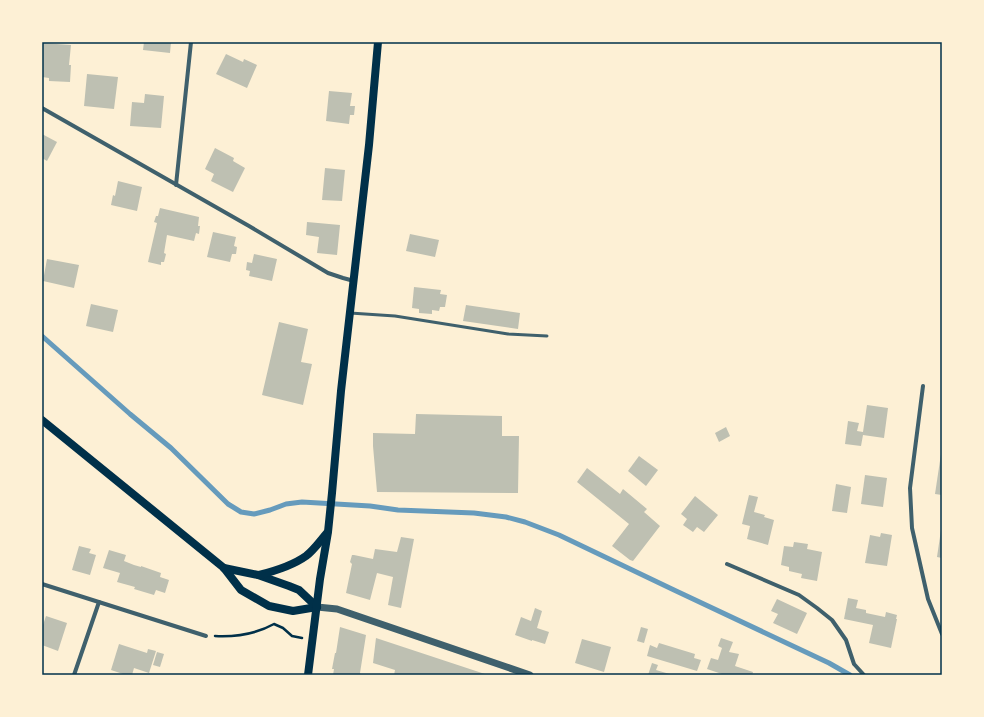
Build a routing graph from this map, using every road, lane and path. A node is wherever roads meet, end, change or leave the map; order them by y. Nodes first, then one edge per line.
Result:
1 (191, 42) edge
2 (378, 42) edge
3 (42, 108) edge
4 (176, 185) junction
5 (354, 281) junction
6 (350, 313) junction
7 (547, 336) dead end
8 (923, 386) dead end
9 (42, 420) edge
10 (328, 532) junction
11 (727, 564) dead end
12 (224, 568) junction
13 (258, 575) junction
14 (42, 584) edge
15 (99, 602) junction
16 (317, 607) junction
17 (942, 634) edge
18 (206, 636) joint
19 (292, 636) dead end
20 (74, 675) edge
21 (308, 675) edge
22 (530, 675) edge
23 (864, 675) edge

1 - 4 street
2 - 5 main road
3 - 4 street
4 - 5 street
5 - 6 main road
6 - 7 lane
6 - 10 main road
8 - 17 street
9 - 12 main road
10 - 13 main road
10 - 16 main road
11 - 23 street
12 - 13 main road
12 - 16 main road
13 - 16 main road
14 - 15 street
15 - 18 street
15 - 20 street
16 - 21 main road
16 - 22 street
18 - 19 path

